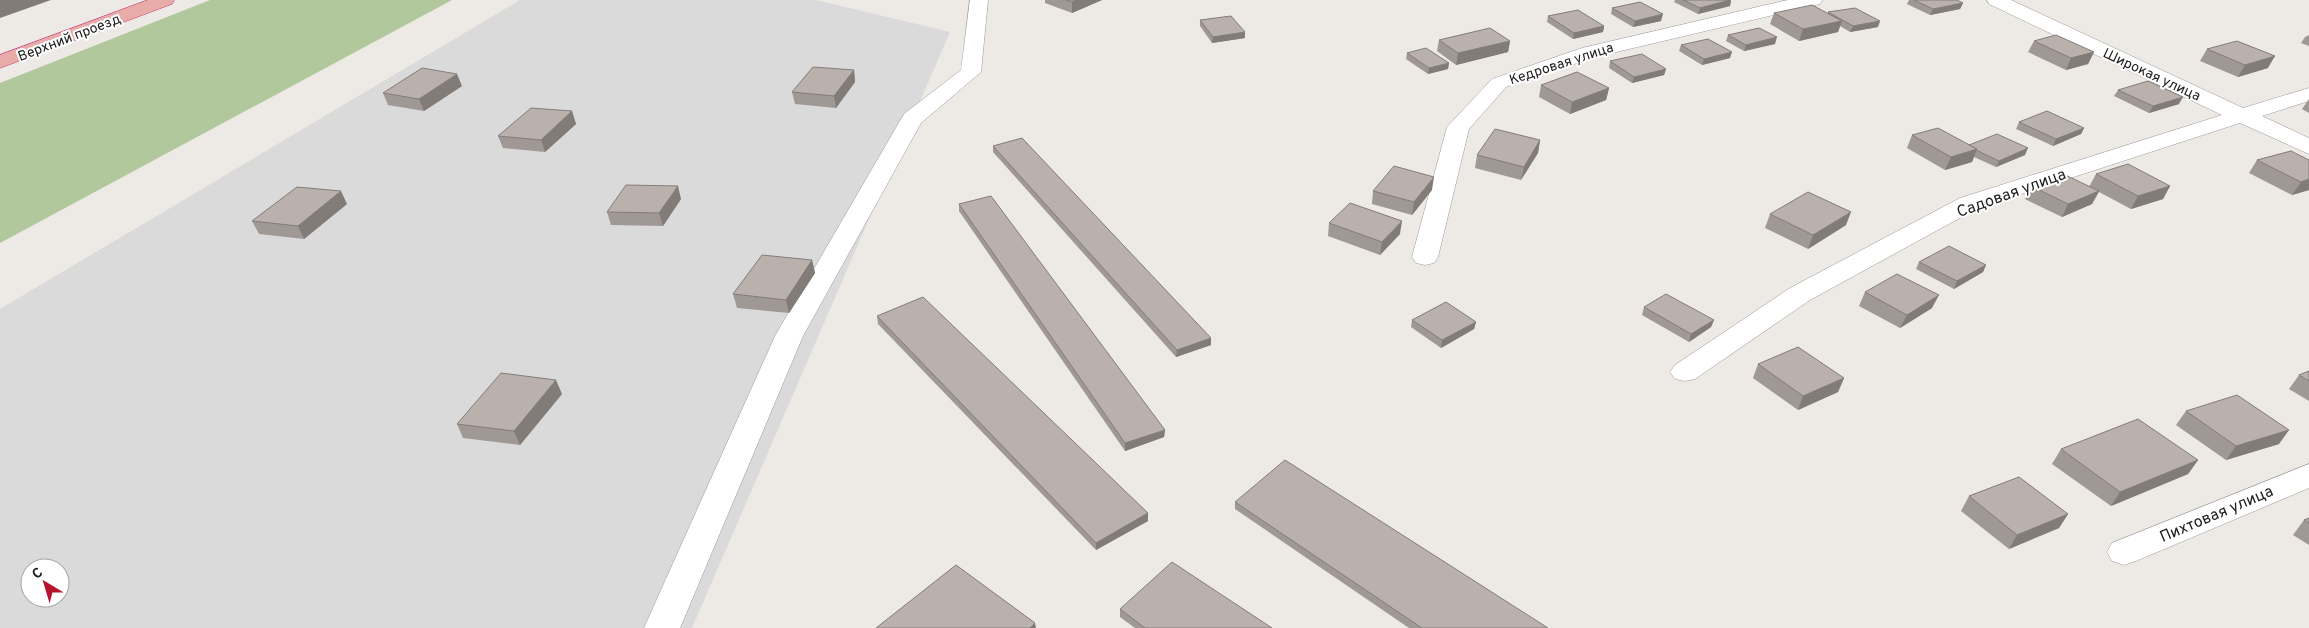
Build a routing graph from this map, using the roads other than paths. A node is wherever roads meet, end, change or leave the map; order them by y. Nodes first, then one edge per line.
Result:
1 (165, 0) edge
2 (978, 0) edge
3 (1813, 0) edge
4 (1996, 0) edge
5 (0, 62) edge
6 (2309, 94) edge
7 (2240, 115) junction
8 (2309, 147) edge
9 (1425, 257) dead end
10 (1685, 372) dead end
11 (2309, 474) edge
12 (2124, 552) dead end
13 (662, 628) edge

1 - 5 highway, Верхний проезд
2 - 13 street
3 - 9 street, Кедровая улица
4 - 7 street, Широкая улица
6 - 7 street, Садовая улица
7 - 8 street, Широкая улица
7 - 10 street, Садовая улица
11 - 12 street, Пихтовая улица

